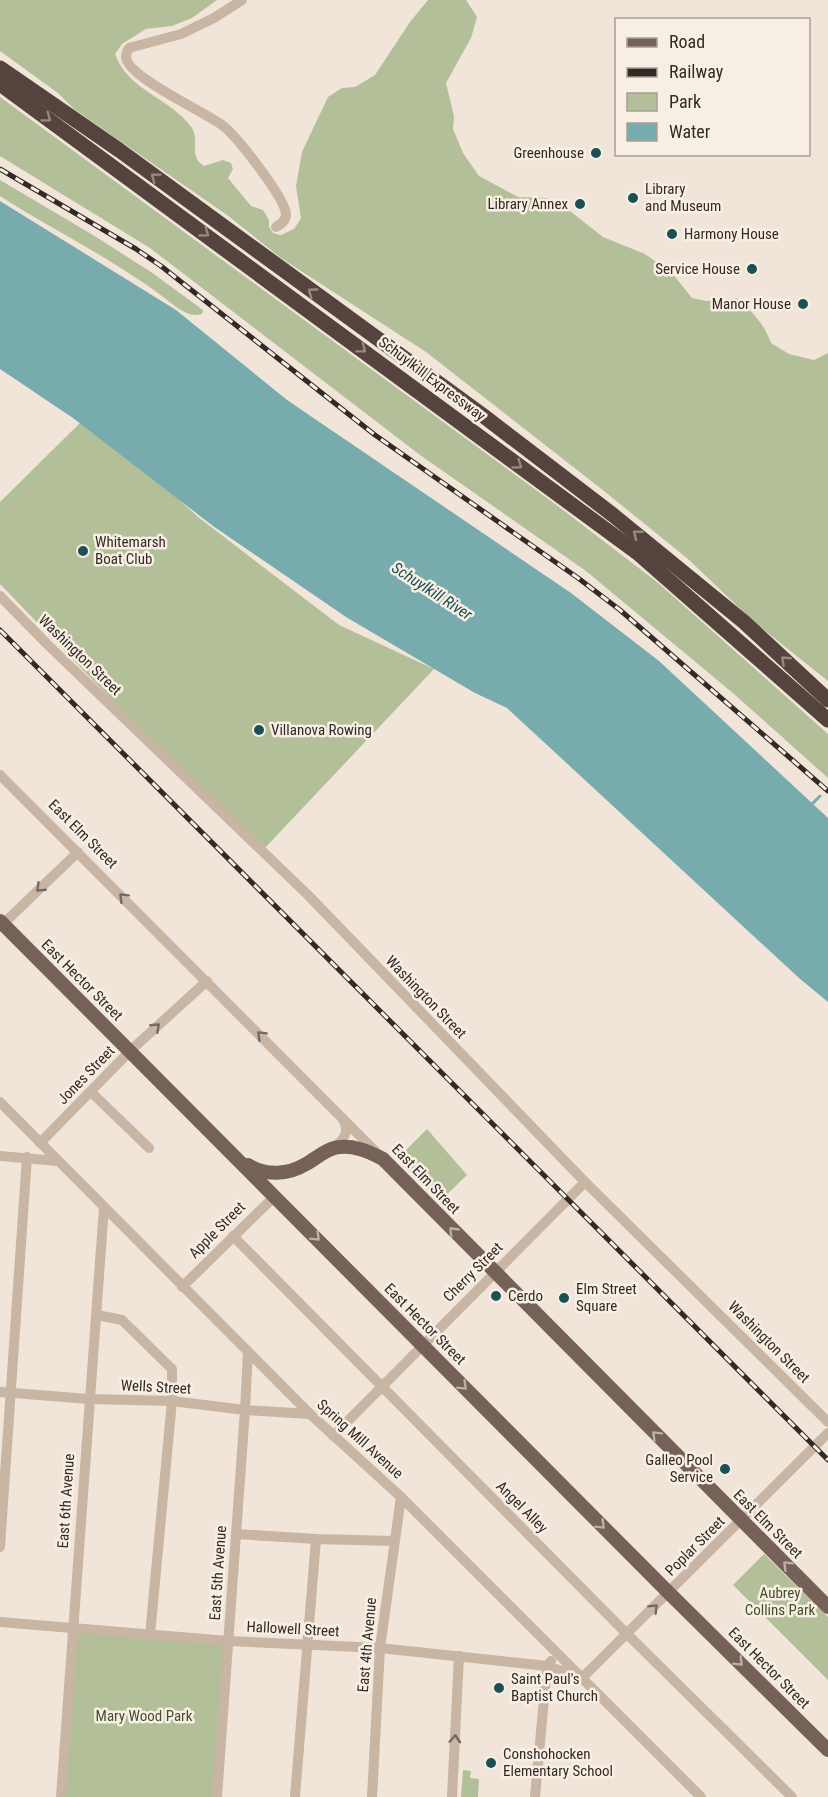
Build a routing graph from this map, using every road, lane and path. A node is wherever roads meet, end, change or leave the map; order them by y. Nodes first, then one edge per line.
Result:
1 (242, 0) edge
2 (0, 68) edge
3 (0, 84) edge
4 (276, 227) dead end
5 (0, 596) edge
6 (828, 700) edge
7 (828, 720) edge
8 (0, 775) edge
9 (78, 852) junction
10 (1, 924) edge
11 (207, 981) junction
12 (130, 1051) junction
13 (91, 1092) junction
14 (0, 1102) edge
15 (338, 1114) junction
16 (40, 1143) junction
17 (149, 1148) dead end
18 (333, 1148) junction
19 (228, 1149) junction
20 (0, 1156) edge
21 (27, 1158) junction
22 (383, 1159) junction
23 (57, 1161) junction
24 (289, 1172) junction
25 (585, 1182) junction
26 (275, 1196) junction
27 (104, 1208) junction
28 (233, 1236) junction
29 (494, 1272) junction
30 (182, 1287) junction
31 (97, 1315) junction
32 (422, 1345) junction
33 (248, 1351) junction
34 (382, 1386) junction
35 (6, 1392) edge
36 (89, 1399) junction
37 (172, 1401) junction
38 (245, 1410) junction
39 (310, 1414) junction
40 (828, 1422) edge
41 (828, 1433) edge
42 (333, 1436) junction
43 (401, 1497) junction
44 (742, 1521) junction
45 (236, 1534) junction
46 (316, 1539) junction
47 (394, 1541) junction
48 (0, 1547) edge
49 (669, 1593) junction
50 (828, 1607) edge
51 (0, 1622) edge
52 (72, 1629) junction
53 (627, 1634) junction
54 (150, 1635) junction
55 (228, 1641) junction
56 (308, 1646) junction
57 (380, 1648) junction
58 (557, 1653) junction
59 (459, 1656) junction
60 (547, 1666) junction
61 (582, 1678) junction
62 (828, 1750) edge
63 (60, 1797) edge
64 (217, 1797) edge
65 (295, 1797) edge
66 (372, 1797) edge
67 (452, 1797) edge
68 (535, 1797) edge
69 (700, 1797) edge
70 (792, 1797) edge

1 - 4 street
6 -> 2 highway, Schuylkill Expressway
3 -> 7 highway, Schuylkill Expressway
5 - 25 street, Washington Street
8 - 9 street, East Elm Street
9 -> 10 street
11 -> 9 street, East Elm Street
10 - 12 main road, East Hector Street
12 -> 11 street, Jones Street
15 -> 11 street, East Elm Street
12 - 13 street, Jones Street
12 - 19 main road, East Hector Street
13 - 16 street, Jones Street
13 - 17 street
14 - 16 street, Spring Mill Avenue
15 - 18 street
15 - 22 street, East Elm Street
16 - 23 street, Spring Mill Avenue
18 - 22 main road
18 - 24 main road
19 - 24 main road
19 - 26 main road, East Hector Street
20 - 21 street
21 - 23 street
21 - 35 street
29 -> 22 main road, East Elm Street
23 - 27 street, Spring Mill Avenue
24 - 26 main road
25 - 29 street, Cherry Street
25 - 40 street, Washington Street
26 - 28 street, Apple Street
26 -> 32 main road, East Hector Street
27 - 30 street, Spring Mill Avenue
27 - 31 street, East 6th Avenue
28 - 30 street, Apple Street
28 - 34 street, Angel Alley
29 - 32 street, Cherry Street
44 -> 29 main road, East Elm Street
30 - 33 street, Spring Mill Avenue
31 - 36 street, East 6th Avenue
31 - 37 street
32 - 34 street, Cherry Street
32 -> 49 main road, East Hector Street
33 - 38 street, East 5th Avenue
33 - 39 street, Spring Mill Avenue
34 - 42 street, Cherry Street
34 - 53 street, Angel Alley
35 - 36 street, Wells Street
35 - 48 street
36 - 37 street, Wells Street
36 - 52 street, East 6th Avenue
37 - 38 street, Wells Street
37 - 54 street
38 - 39 street, Wells Street
38 - 45 street, East 5th Avenue
39 - 42 street, Spring Mill Avenue
41 - 44 street, Poplar Street
42 - 43 street, Spring Mill Avenue
43 - 47 street, East 4th Avenue
43 - 58 street, Spring Mill Avenue
44 - 49 street, Poplar Street
50 -> 44 main road, East Elm Street
45 - 46 street
45 - 55 street, East 5th Avenue
46 - 47 street
46 - 56 street
47 - 57 street, East 4th Avenue
53 -> 49 street, Poplar Street
49 -> 62 main road, East Hector Street
51 - 52 street, Hallowell Street
52 - 54 street, Hallowell Street
52 - 63 street, East 6th Avenue
53 - 61 street, Poplar Street
53 - 70 street, Angel Alley
54 - 55 street, Hallowell Street
55 - 56 street, Hallowell Street
55 - 64 street, East 5th Avenue
56 - 57 street, Hallowell Street
56 - 65 street
57 - 59 street, Hallowell Street
57 - 66 street, East 4th Avenue
58 - 60 street
58 - 61 street, Spring Mill Avenue
59 - 60 street, Hallowell Street
67 -> 59 street
60 - 61 street, Hallowell Street
60 - 68 street
61 - 69 street, Spring Mill Avenue

